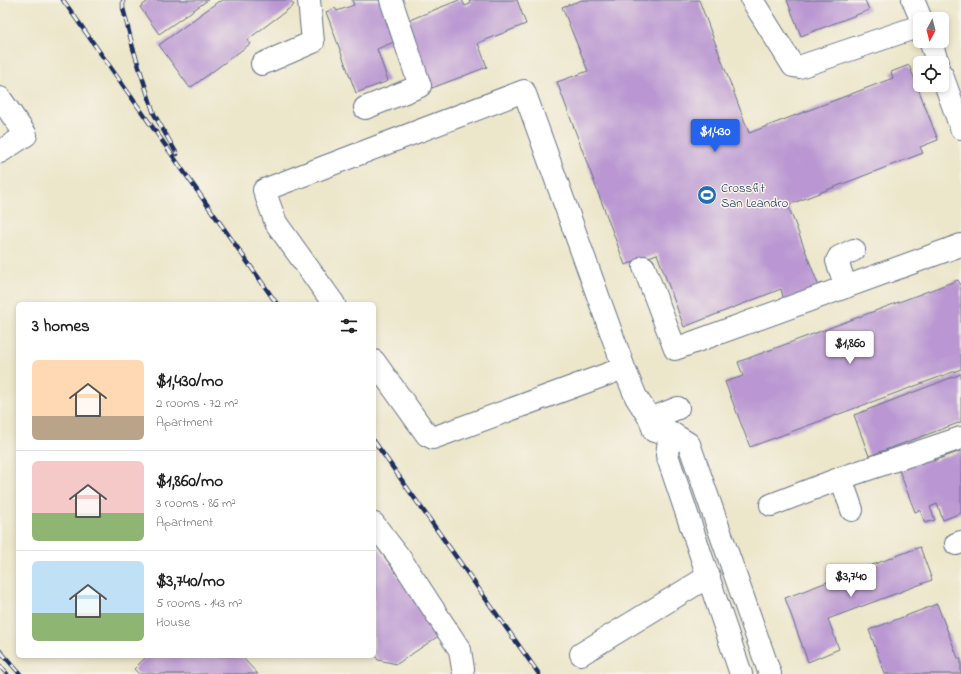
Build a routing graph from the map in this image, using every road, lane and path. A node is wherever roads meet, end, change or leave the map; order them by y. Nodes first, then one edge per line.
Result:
1 (309, 0) edge
2 (391, 0) edge
3 (752, 0) edge
4 (913, 0) edge
5 (918, 12) edge
6 (913, 28) edge
7 (262, 64) dead end
8 (948, 92) edge
9 (0, 98) edge
10 (365, 108) dead end
11 (961, 128) edge
12 (0, 152) edge
13 (961, 245) edge
14 (854, 250) dead end
15 (644, 267) dead end
16 (846, 287) junction
17 (333, 302) edge
18 (376, 364) edge
19 (624, 368) junction
20 (678, 408) dead end
21 (650, 418) junction
22 (670, 432) junction
23 (961, 438) edge
24 (841, 478) junction
25 (771, 505) dead end
26 (852, 510) dead end
27 (376, 527) edge
28 (709, 576) junction
29 (581, 654) dead end
30 (463, 670) dead end
31 (741, 674) edge
32 (770, 674) edge

1 - 7 street
2 - 10 street
3 - 6 street
4 - 5 street
8 - 11 street
9 - 12 street
13 - 16 street
14 - 16 street
15 - 16 street
17 - 19 street
18 - 19 street
19 - 21 street
20 - 21 street
21 - 22 street
22 - 28 street
22 - 32 street
23 - 24 street
24 - 25 street
24 - 26 street
27 - 30 street
28 - 29 street
28 - 31 street

